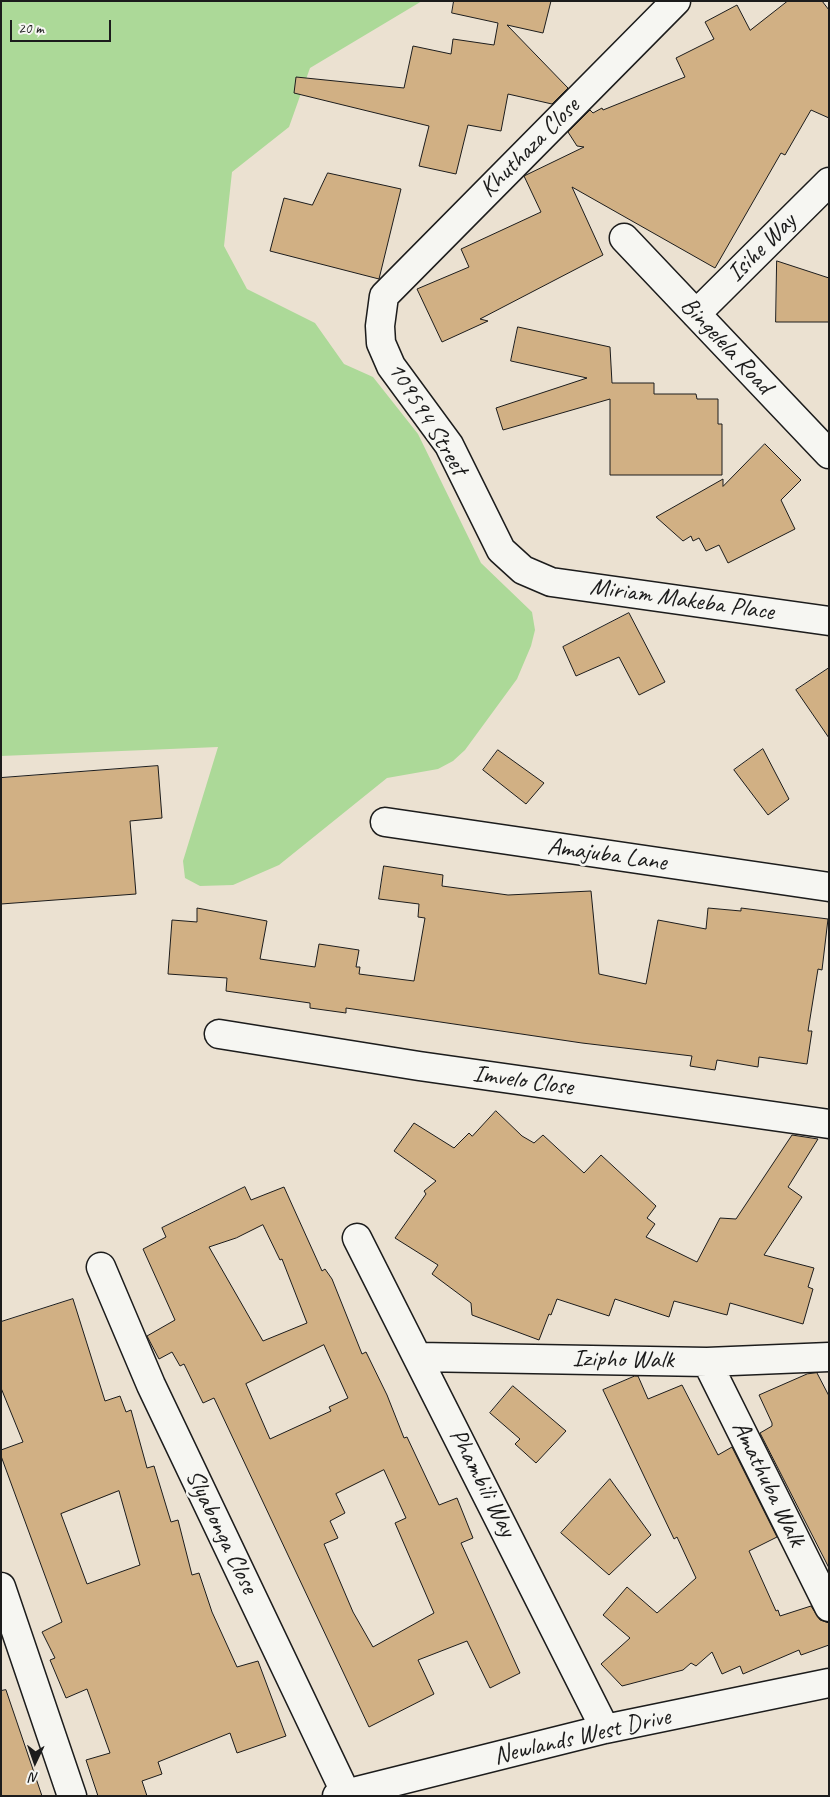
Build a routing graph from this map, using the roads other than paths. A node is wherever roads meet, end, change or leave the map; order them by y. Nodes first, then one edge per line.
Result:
1 (676, 1) edge
2 (829, 182) edge
3 (624, 238) dead end
4 (384, 296) joint
5 (696, 314) junction
6 (829, 454) edge
7 (536, 577) joint
8 (829, 621) edge
9 (386, 822) dead end
10 (829, 887) edge
11 (219, 1034) dead end
12 (829, 1124) edge
13 (357, 1238) dead end
14 (101, 1267) dead end
15 (829, 1356) edge
16 (418, 1357) junction
17 (707, 1362) junction
18 (1, 1587) edge
19 (829, 1607) edge
20 (829, 1683) edge
21 (605, 1730) junction
22 (409, 1787) edge
23 (341, 1795) edge
24 (72, 1796) edge

1 - 4 street, Khuthaza Close
2 - 5 street, Isihe Way
3 - 5 street, Bingelela Road
4 - 7 street, 109594 Street
5 - 6 street, Bingelela Road
7 - 8 street, Miriam Makeba Place
9 - 10 street, Amajuba Lane
11 - 12 street, Imvelo Close
13 - 16 street, Phambili Way
14 - 23 street, Slyabonga Close
15 - 17 street, Izipho Walk
16 - 17 street, Izipho Walk
16 - 21 street, Phambili Way
17 - 19 street, Amathuba Walk
18 - 24 street
20 - 21 street, Newlands West Drive
21 - 22 street, Newlands West Drive
22 - 23 street, Newlands West Drive

